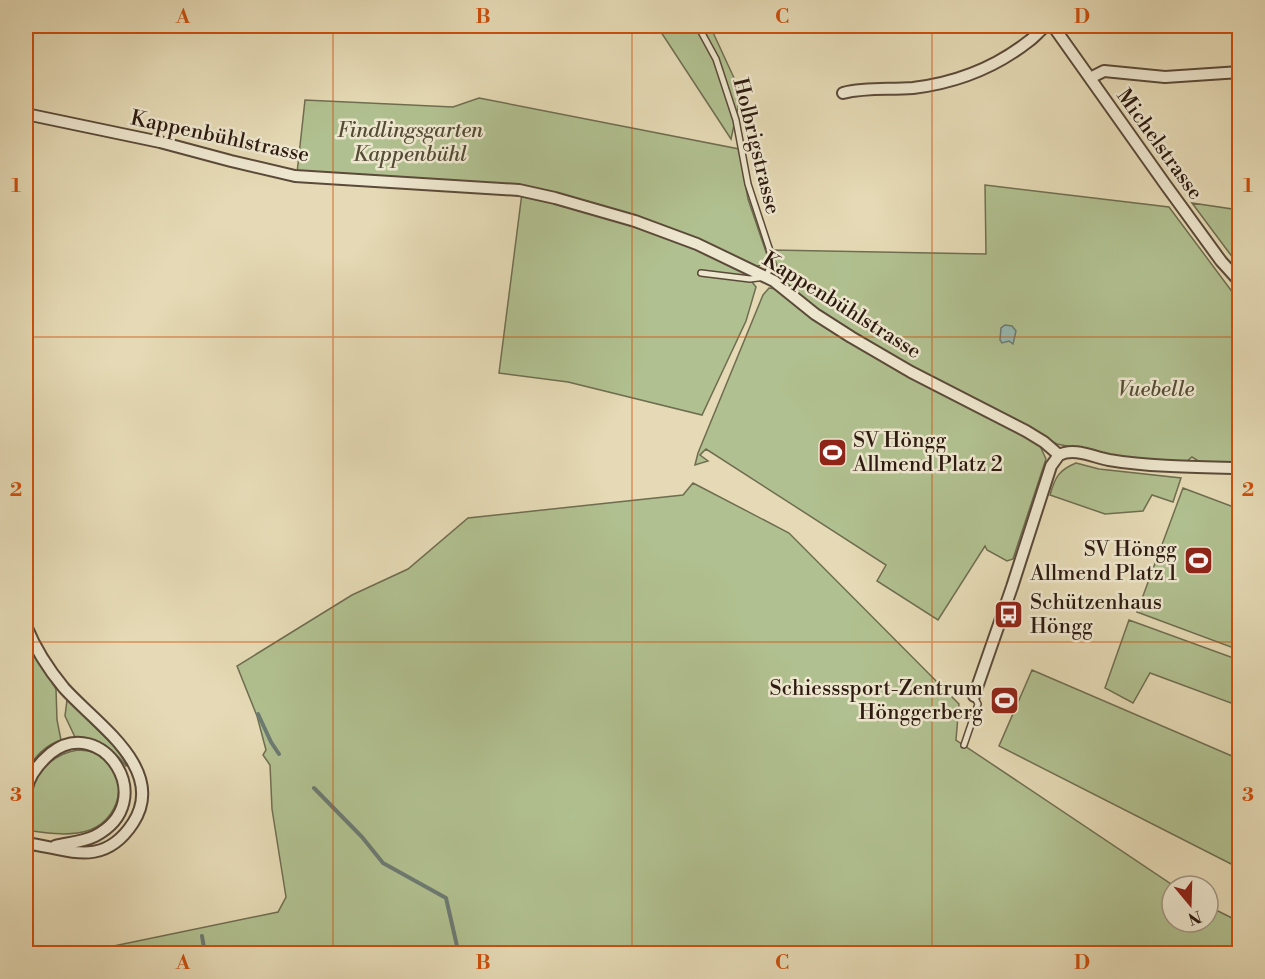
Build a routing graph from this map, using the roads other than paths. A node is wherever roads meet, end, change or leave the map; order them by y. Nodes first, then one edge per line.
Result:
1 (698, 26) edge
2 (1046, 26) edge
3 (1053, 26) edge
4 (1239, 72) edge
5 (1090, 78) junction
6 (843, 93) dead end
7 (26, 114) edge
8 (701, 273) dead end
9 (766, 277) junction
10 (1239, 282) edge
11 (1059, 455) junction
12 (1239, 468) edge
13 (26, 626) edge
14 (974, 696) joint
15 (964, 745) dead end
16 (26, 791) edge
17 (26, 843) edge
18 (52, 847) junction

1 - 9 lane, Holbrigstrasse
2 - 6 street
3 - 5 street, Michelstrasse
4 - 5 street
5 - 10 street, Michelstrasse
7 - 9 street, Kappenbühlstrasse
8 - 9 lane
9 - 11 street, Kappenbühlstrasse
11 - 12 street
11 - 14 street
13 - 18 street
14 - 15 lane
16 - 18 street
17 - 18 street

